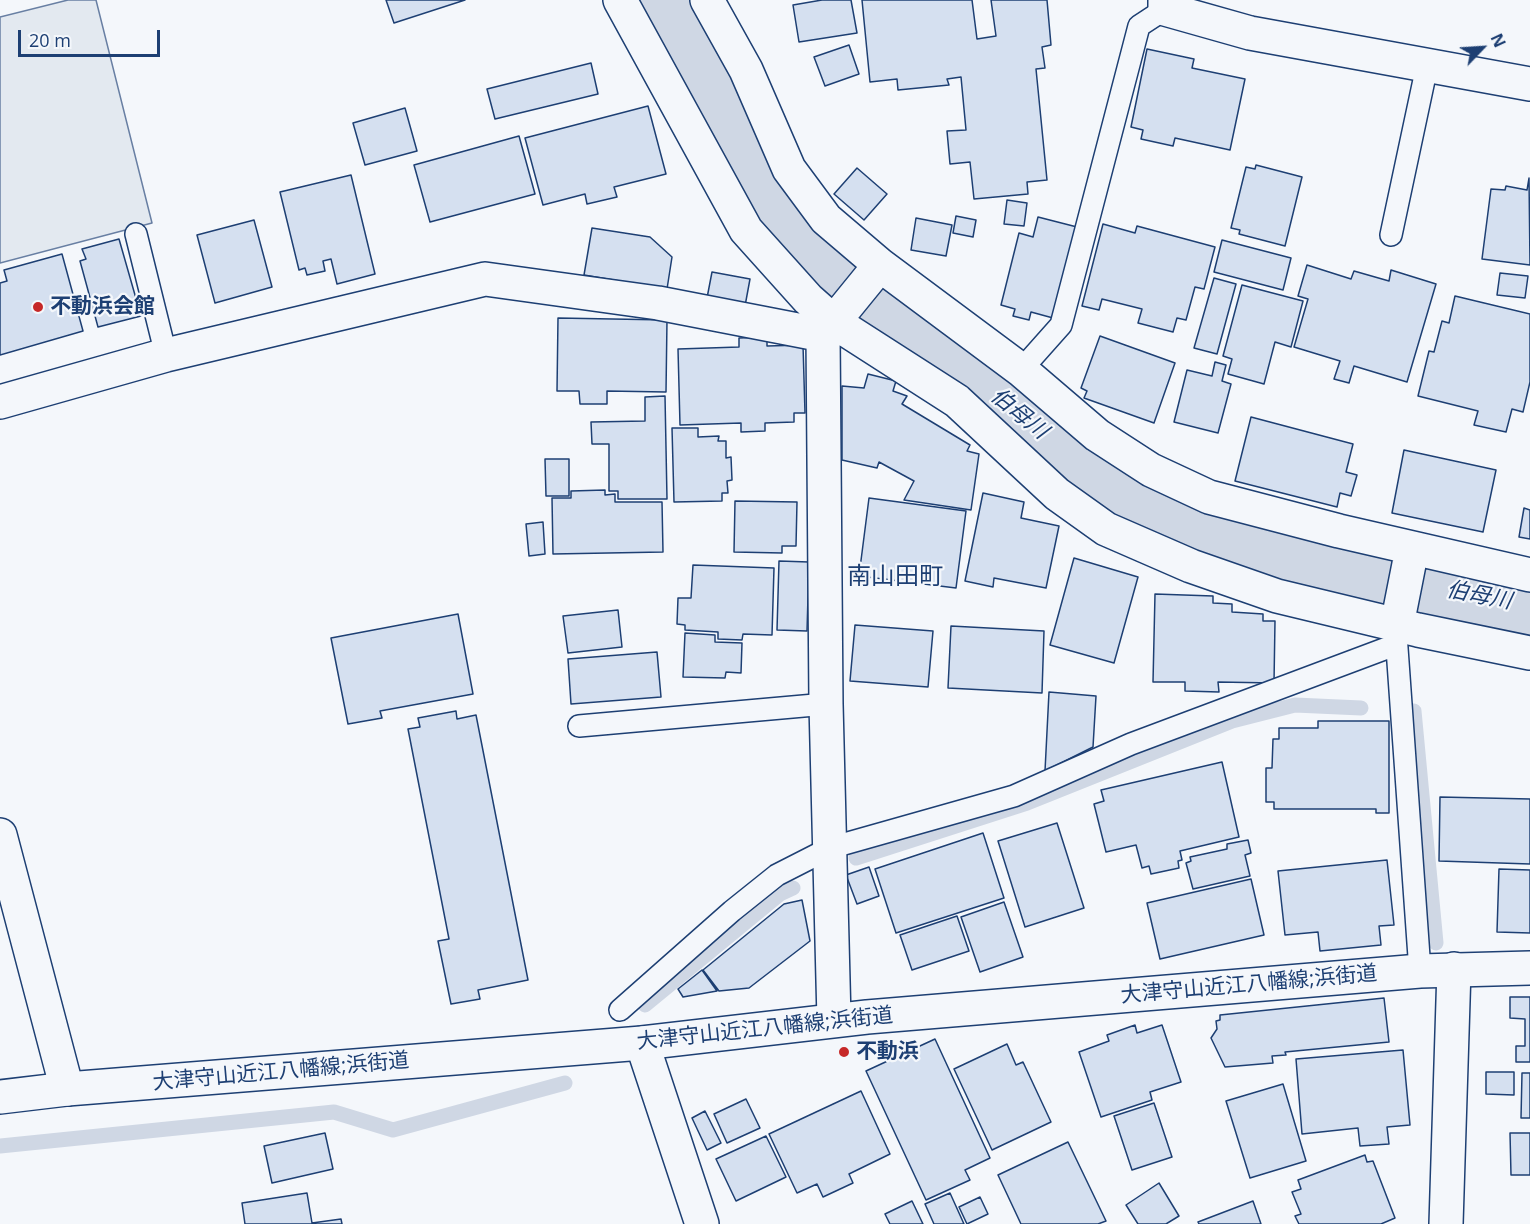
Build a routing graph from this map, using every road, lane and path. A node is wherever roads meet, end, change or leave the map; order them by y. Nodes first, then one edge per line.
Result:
1 (620, 0) edge
2 (707, 0) edge
3 (1165, 4) edge
4 (1427, 66) junction
5 (1530, 84) edge
6 (136, 234) dead end
7 (1391, 235) dead end
8 (880, 265) junction
9 (829, 328) junction
10 (166, 355) junction
11 (1021, 370) junction
12 (0, 402) edge
13 (1412, 549) junction
14 (1530, 575) edge
15 (1396, 635) junction
16 (1530, 652) edge
17 (826, 704) junction
18 (579, 726) dead end
19 (0, 835) edge
20 (830, 848) junction
21 (1530, 968) edge
22 (1454, 969) junction
23 (1420, 971) junction
24 (620, 1010) dead end
25 (834, 1020) junction
26 (642, 1043) junction
27 (67, 1089) junction
28 (0, 1097) edge
29 (702, 1224) edge
30 (1446, 1224) edge

1 - 9 street
2 - 8 street
3 - 4 street
3 - 11 lane
4 - 5 street
4 - 7 lane
6 - 10 lane
8 - 9 street
8 - 11 street
9 - 10 street
9 - 15 street
9 - 17 street
10 - 12 street
11 - 13 street
13 - 14 street
13 - 15 street
15 - 16 street
15 - 20 lane
15 - 23 lane
17 - 18 lane
17 - 20 street
19 - 27 street
20 - 24 lane
20 - 25 street
21 - 22 street, 大津守山近江八幡線;浜街道
22 - 23 street, 大津守山近江八幡線;浜街道
22 - 30 street
23 - 25 street, 大津守山近江八幡線;浜街道
25 - 26 street, 大津守山近江八幡線;浜街道
26 - 27 street, 大津守山近江八幡線;浜街道
26 - 29 street
27 - 28 street, 大津守山近江八幡線;浜街道

